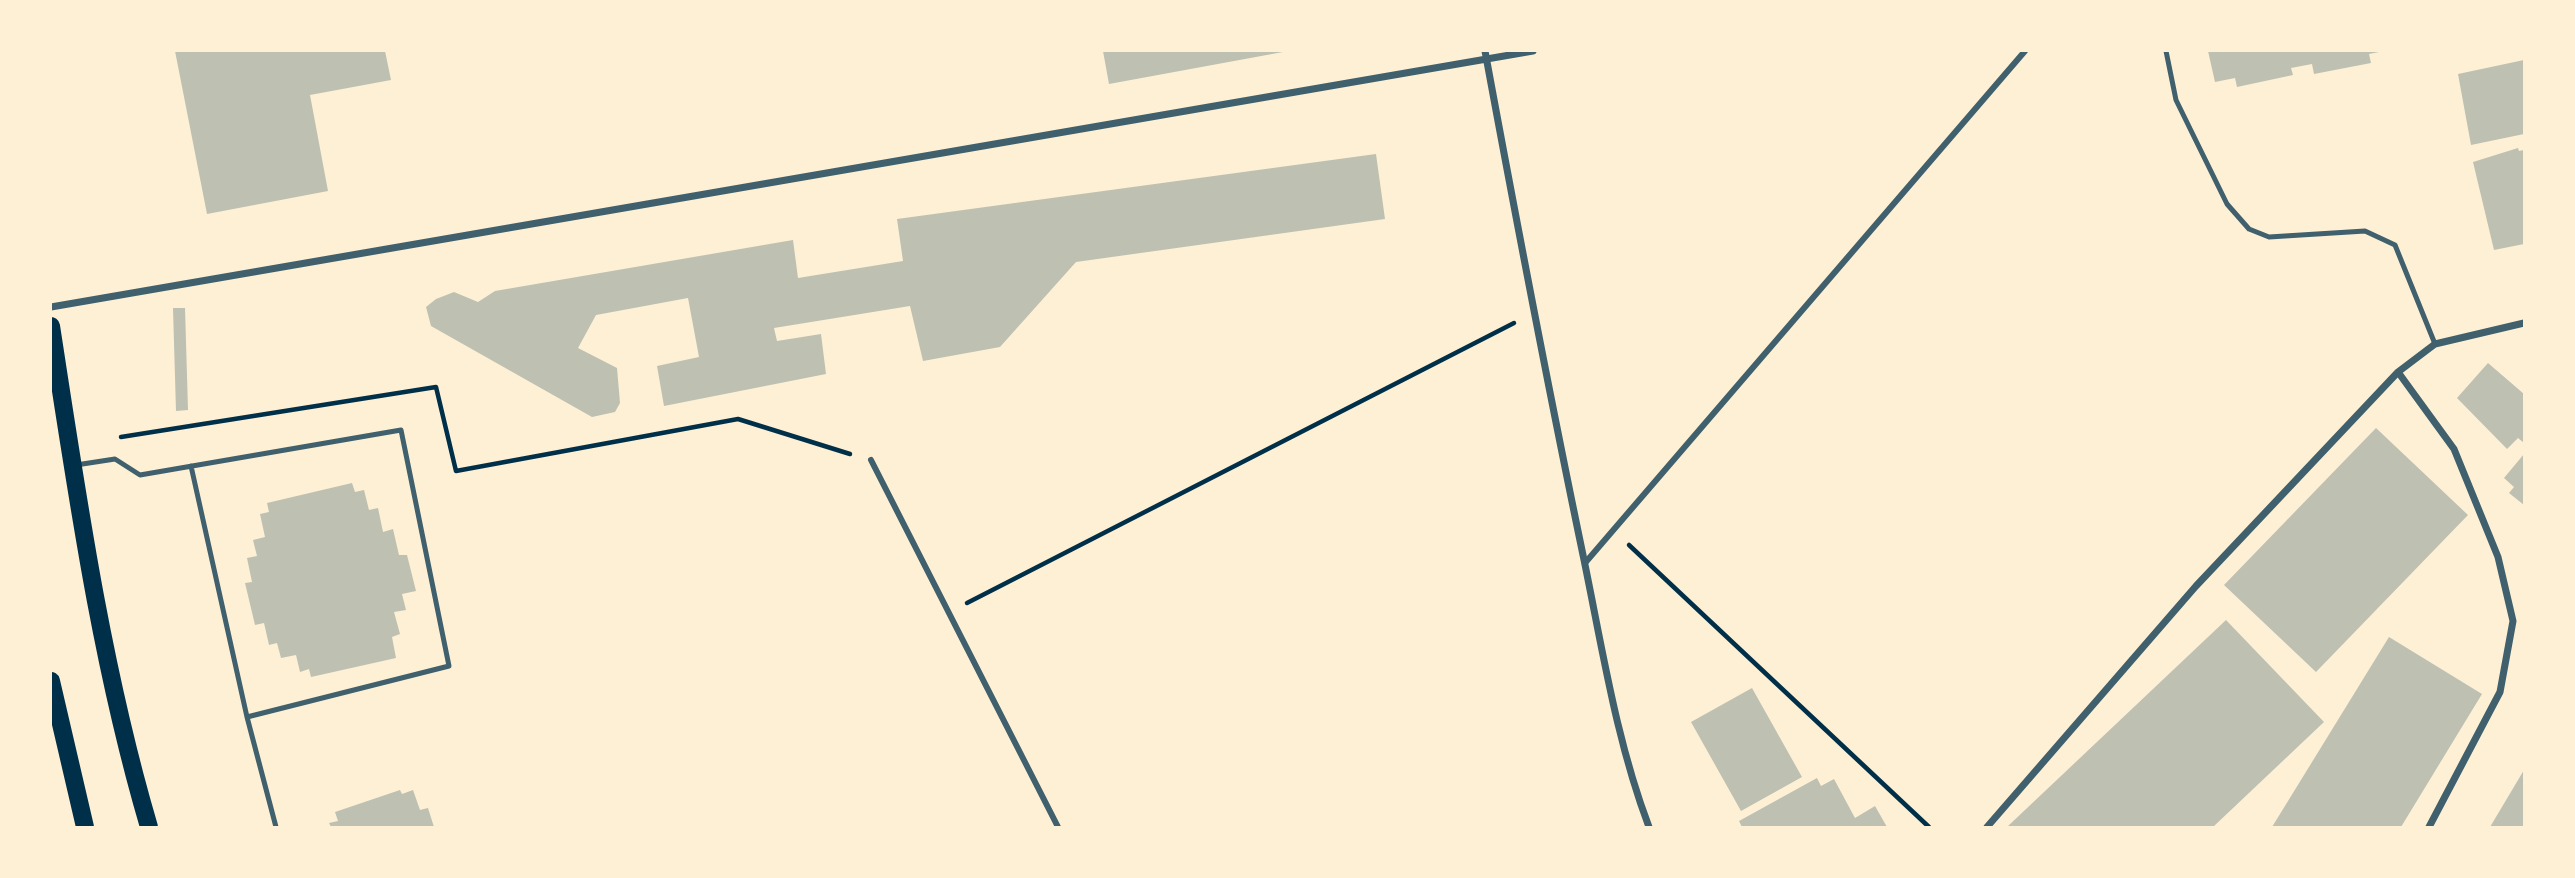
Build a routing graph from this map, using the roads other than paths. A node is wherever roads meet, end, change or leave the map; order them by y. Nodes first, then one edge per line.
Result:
1 (1533, 51) edge
2 (2025, 51) edge
3 (2166, 51) edge
4 (1486, 55) edge
5 (51, 307) edge
6 (2524, 323) edge
7 (51, 326) edge
8 (2435, 344) junction
9 (2398, 372) junction
10 (871, 460) road end
11 (72, 465) junction
12 (191, 466) junction
13 (1585, 563) junction
14 (51, 681) edge
15 (247, 717) junction
16 (56, 734) edge
17 (85, 827) edge
18 (149, 827) edge
19 (276, 827) edge
20 (1058, 827) edge
21 (1649, 827) edge
22 (1987, 827) edge
23 (2429, 827) edge

1 - 4 street
2 - 13 street
3 - 8 lane
4 - 5 street
4 - 13 street
6 - 8 street
7 - 11 main road
8 - 9 street
9 - 22 street
9 - 23 street
10 - 20 street
11 - 12 lane
11 - 18 main road
12 - 15 lane
12 - 15 lane
13 - 21 street
14 - 16 main road
15 - 19 lane
16 - 17 main road

